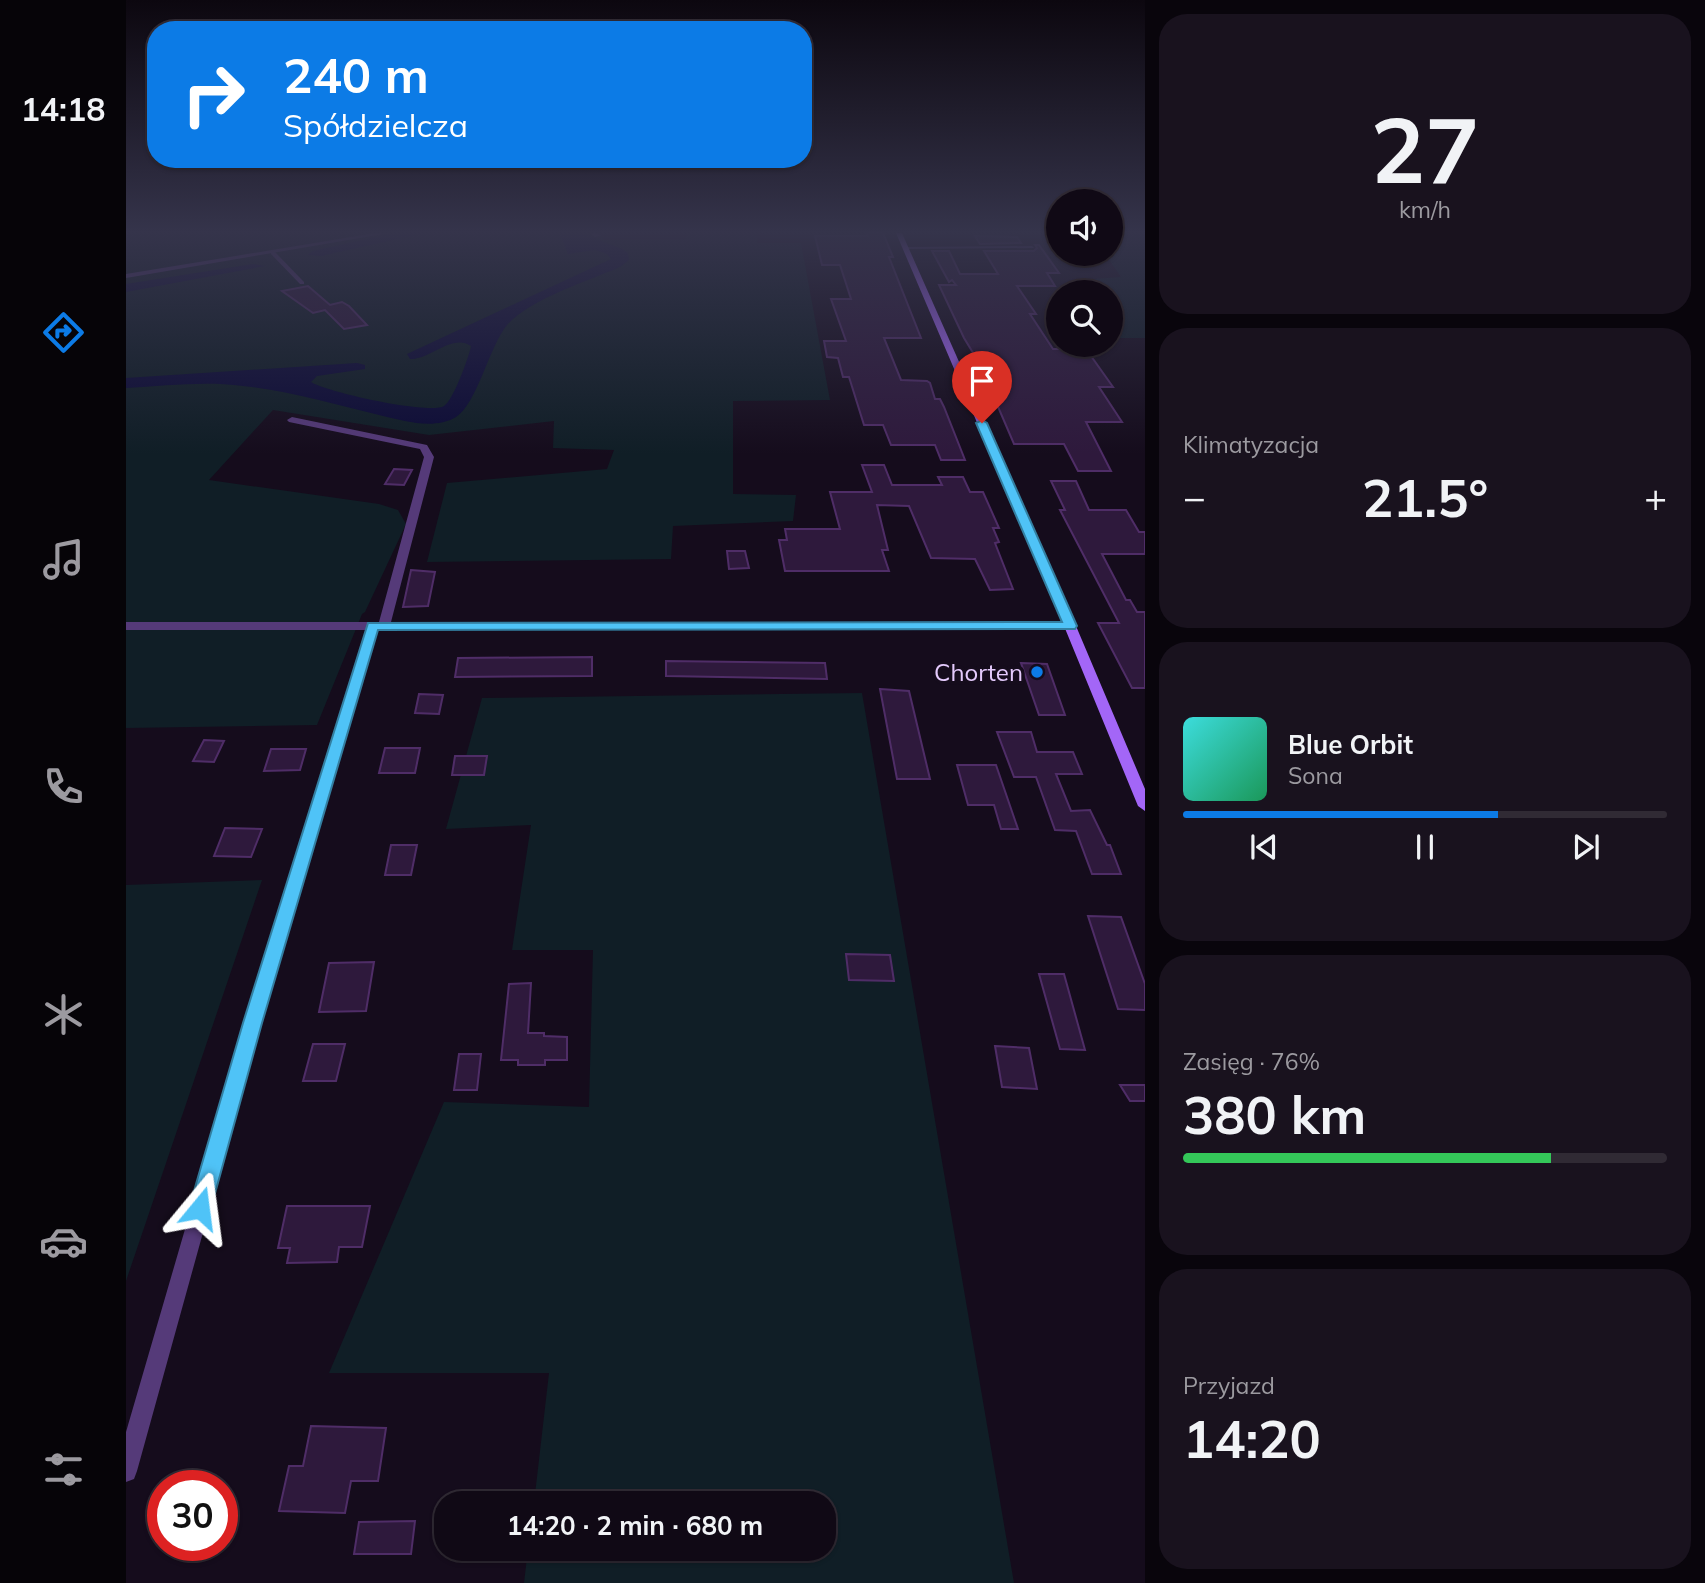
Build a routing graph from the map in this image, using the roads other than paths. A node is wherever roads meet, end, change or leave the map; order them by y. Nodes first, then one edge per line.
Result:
1 (931, 307) edge
2 (292, 420) dead end
3 (382, 625) junction
4 (126, 626) edge
5 (1070, 626) junction
6 (1145, 806) edge
7 (126, 1471) edge

1 - 5 main road
2 - 3 street
3 - 4 street
3 - 5 street
3 - 7 street
5 - 6 main road

